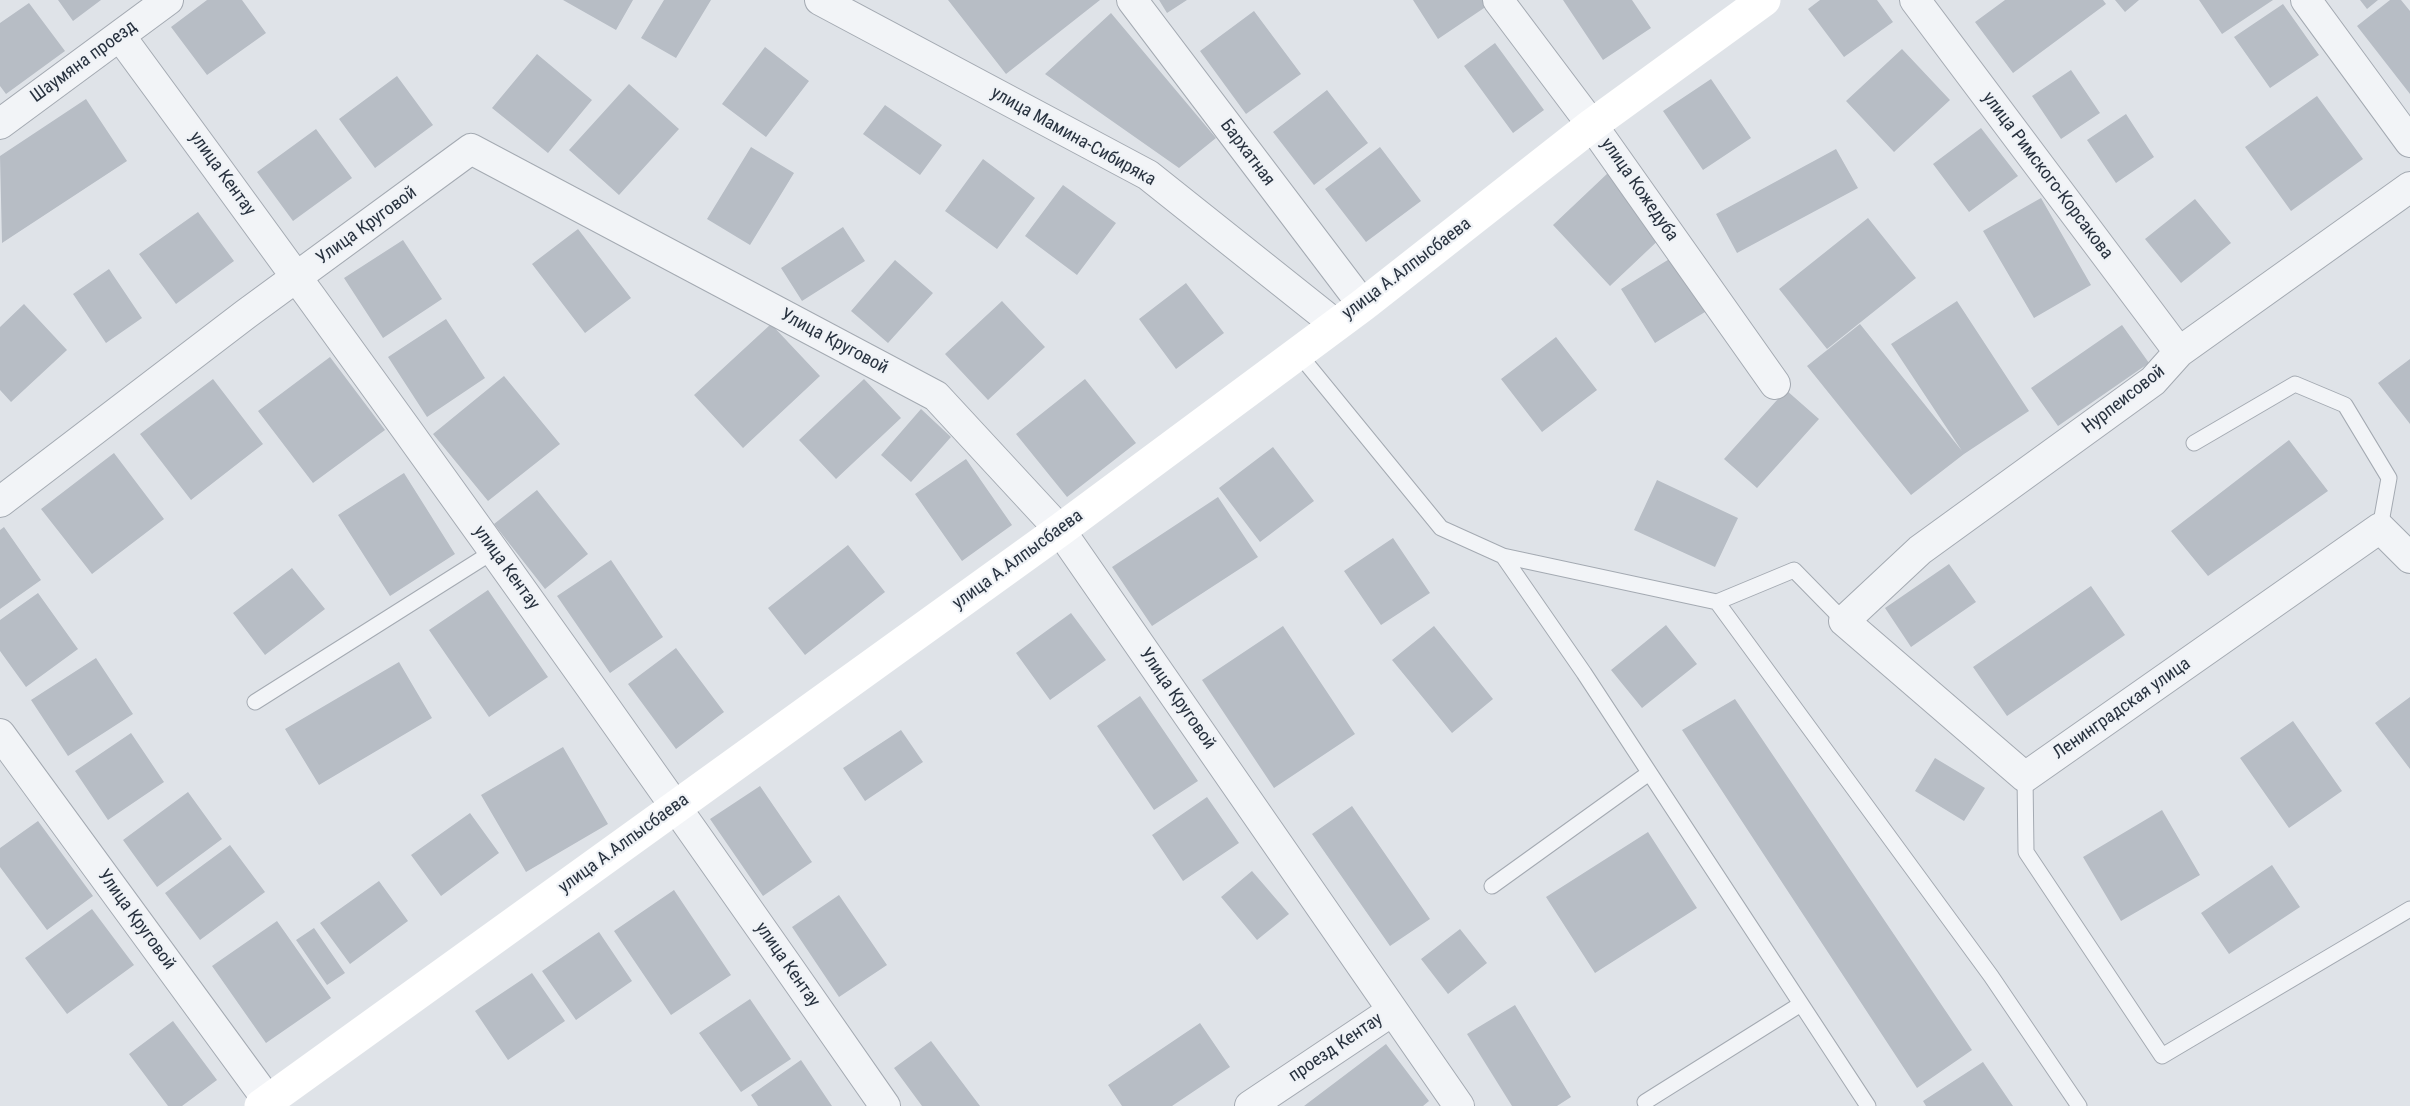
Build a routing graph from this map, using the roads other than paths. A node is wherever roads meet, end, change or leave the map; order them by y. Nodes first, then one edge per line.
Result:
1 (168, 0) edge
2 (820, 0) edge
3 (1132, 0) edge
4 (1498, 0) edge
5 (1764, 0) edge
6 (1915, 0) edge
7 (2307, 0) edge
8 (120, 36) junction
9 (0, 124) edge
10 (1592, 125) junction
11 (2410, 142) edge
12 (2408, 194) edge
13 (297, 276) junction
14 (1363, 306) junction
15 (1335, 324) junction
16 (2180, 352) junction
17 (1298, 353) junction
18 (1775, 384) dead end
19 (2194, 442) dead end
20 (0, 502) edge
21 (2380, 528) junction
22 (1060, 530) junction
23 (494, 551) junction
24 (1503, 556) junction
25 (2410, 558) edge
26 (1717, 602) junction
27 (1844, 621) junction
28 (255, 702) dead end
29 (0, 734) edge
30 (1650, 772) junction
31 (2025, 777) junction
32 (677, 806) junction
33 (1492, 886) dead end
34 (2410, 909) edge
35 (1801, 1004) junction
36 (1392, 1011) junction
37 (1646, 1102) dead end
38 (267, 1104) edge
39 (885, 1106) edge
40 (1250, 1106) edge
41 (1459, 1106) edge
42 (1868, 1106) edge
43 (2079, 1106) edge

1 - 8 street, Шаумяна проезд
2 - 15 street, улица Мамина-Сибиряка
3 - 14 street, Бархатная
4 - 10 street, улица Кожедуба
5 - 10 street, улица А.Алпысбаева
6 - 16 street, улица Римского-Корсакова
7 - 11 street
8 - 9 street, Шаумяна проезд
8 - 13 street, улица Кентау
10 - 14 street, улица А.Алпысбаева
10 - 18 street, улица Кожедуба
12 - 16 street, Нурпеисовой
13 - 20 street, Улица Круговой
13 - 22 street, Улица Круговой
13 - 23 street, улица Кентау
14 - 15 street, улица А.Алпысбаева
15 - 17 street, улица А.Алпысбаева
16 - 27 street, Нурпеисовой
17 - 22 street, улица А.Алпысбаева
17 - 24 lane
19 - 21 lane
21 - 25 street
21 - 31 street, Ленинградская улица
22 - 32 street, улица А.Алпысбаева
22 - 36 street, Улица Круговой
23 - 28 lane
23 - 32 street, улица Кентау
24 - 26 lane
24 - 30 lane
26 - 27 lane
26 - 43 lane
27 - 31 street
29 - 38 street, Улица Круговой
30 - 33 lane
30 - 35 lane
31 - 34 lane
32 - 38 street, улица А.Алпысбаева
32 - 39 street, улица Кентау
35 - 37 lane
35 - 42 lane
36 - 40 street, проезд Кентау
36 - 41 street, Улица Круговой

